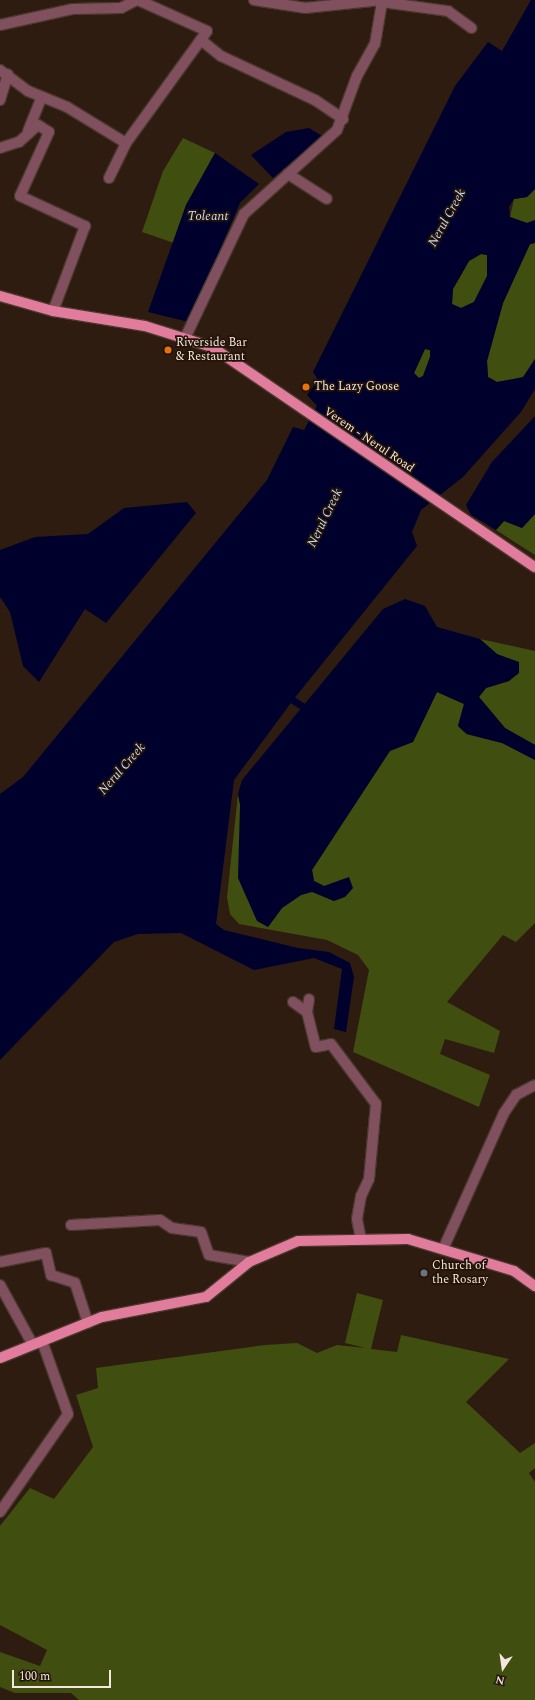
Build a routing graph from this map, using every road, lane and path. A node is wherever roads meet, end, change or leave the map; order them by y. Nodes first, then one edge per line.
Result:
1 (137, 0) edge
2 (254, 0) edge
3 (382, 1) edge
4 (0, 25) edge
5 (471, 28) dead end
6 (201, 40) junction
7 (4, 72) edge
8 (42, 97) junction
9 (0, 100) edge
10 (343, 119) junction
11 (28, 131) junction
12 (126, 143) junction
13 (0, 148) edge
14 (288, 174) junction
15 (108, 178) dead end
16 (327, 199) dead end
17 (0, 296) edge
18 (53, 311) junction
19 (186, 336) junction
20 (535, 567) edge
21 (309, 999) dead end
22 (293, 1002) dead end
23 (307, 1012) junction
24 (535, 1084) edge
25 (71, 1225) dead end
26 (361, 1240) junction
27 (444, 1247) junction
28 (0, 1262) edge
29 (249, 1262) junction
30 (0, 1285) edge
31 (535, 1286) edge
32 (88, 1323) junction
33 (37, 1343) junction
34 (0, 1358) edge
35 (0, 1512) edge

1 - 4 street
1 - 6 street
2 - 3 street
3 - 5 street
3 - 10 street
6 - 10 street
6 - 12 street
7 - 8 street
7 - 9 street
8 - 11 street
8 - 12 street
10 - 14 street
11 - 13 street
11 - 18 street
12 - 15 street
14 - 16 street
14 - 19 street
17 - 18 main road, Verem - Nerul Road
18 - 19 main road, Verem - Nerul Road
19 - 20 main road, Verem - Nerul Road
21 - 23 street
22 - 23 street
23 - 26 street
24 - 27 street
25 - 29 street
26 - 27 main road
26 - 29 main road
27 - 31 main road
28 - 32 street
29 - 32 main road
30 - 33 street
32 - 33 main road
33 - 34 main road
33 - 35 street

